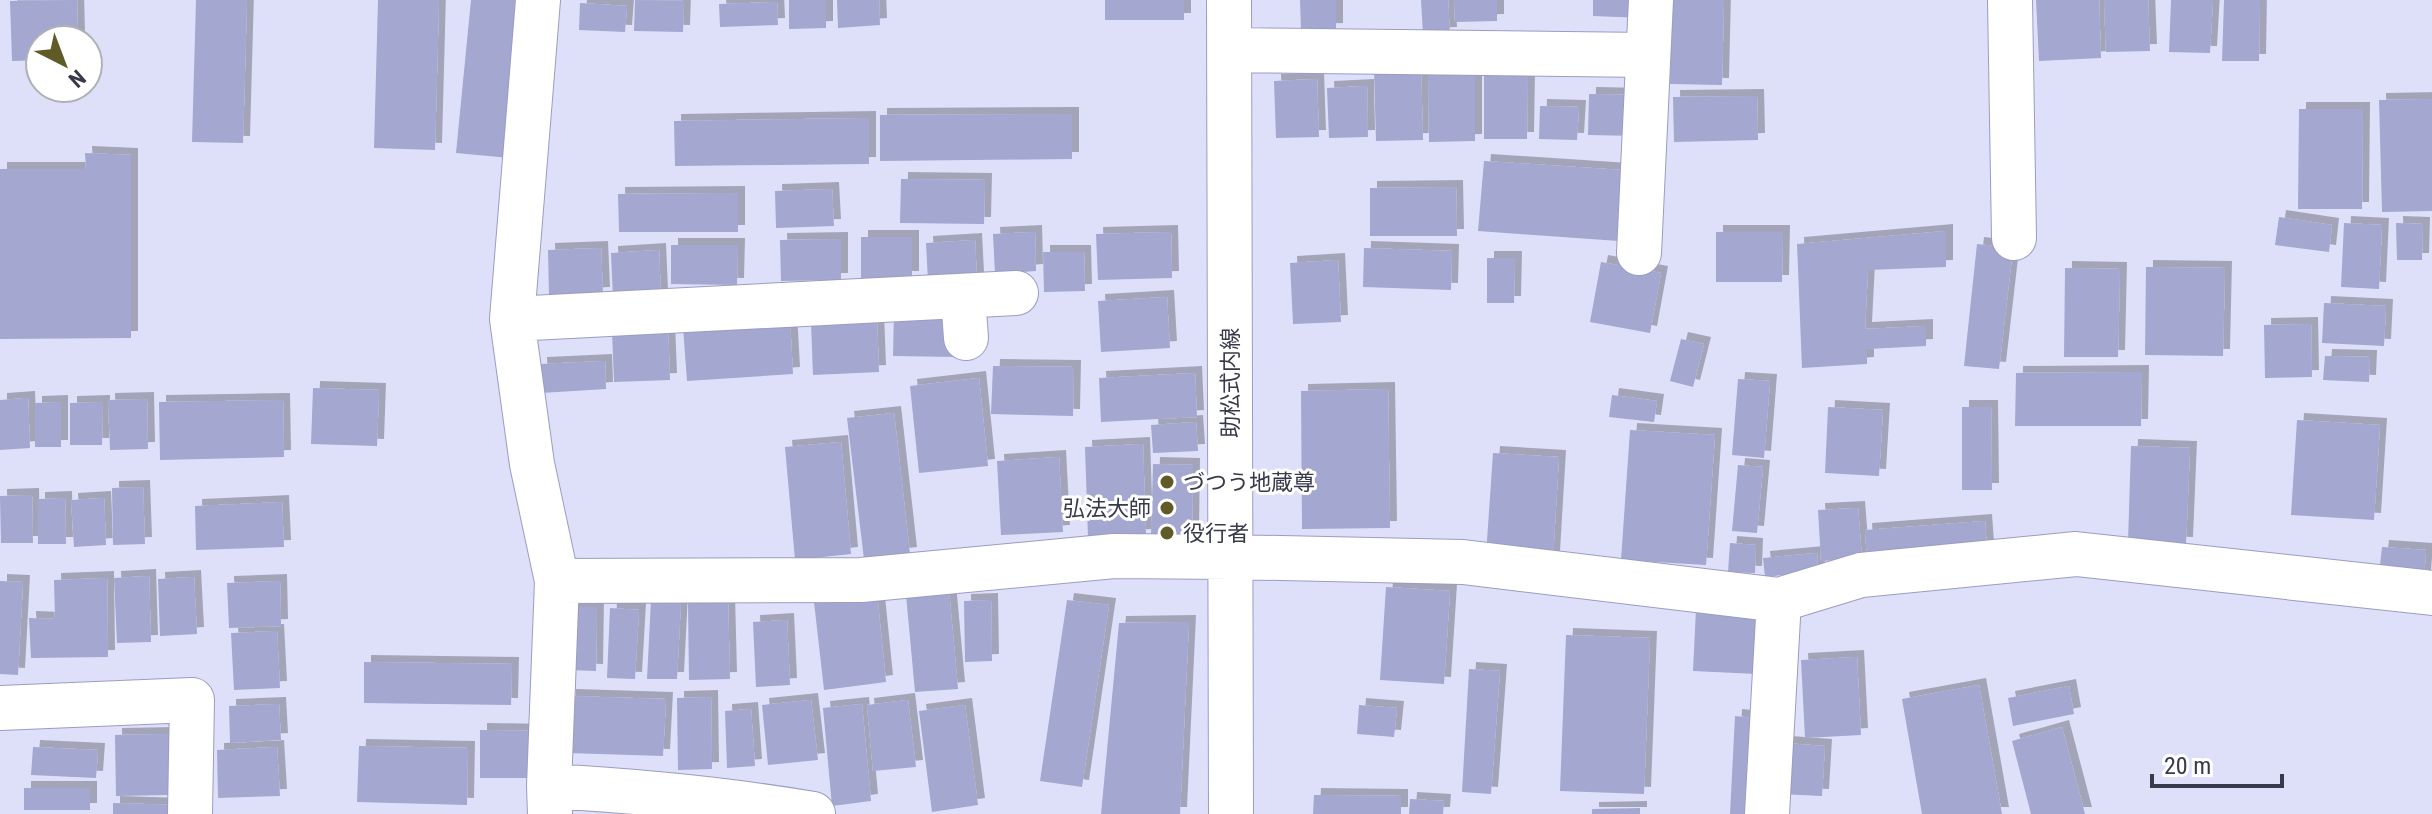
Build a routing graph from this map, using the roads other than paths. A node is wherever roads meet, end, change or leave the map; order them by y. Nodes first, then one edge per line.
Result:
1 (538, 0) edge
2 (1229, 0) edge
3 (1651, 0) edge
4 (2010, 0) edge
5 (1230, 50) junction
6 (1648, 55) junction
7 (2014, 238) dead end
8 (1639, 253) dead end
9 (1016, 293) dead end
10 (512, 319) junction
11 (1230, 557) junction
12 (557, 581) junction
13 (2432, 593) edge
14 (1779, 600) junction
15 (0, 708) edge
16 (550, 800) edge
17 (190, 814) edge
18 (813, 814) edge
19 (1231, 814) edge
20 (1767, 814) edge

1 - 10 street
2 - 5 street, 助松式内線
3 - 6 street
4 - 7 street
5 - 6 street
5 - 11 street, 助松式内線
6 - 8 street
9 - 10 street
10 - 12 street
11 - 12 street
11 - 14 street
11 - 19 street, 助松式内線
12 - 16 street
13 - 14 street
14 - 20 street
15 - 17 street
16 - 18 street

